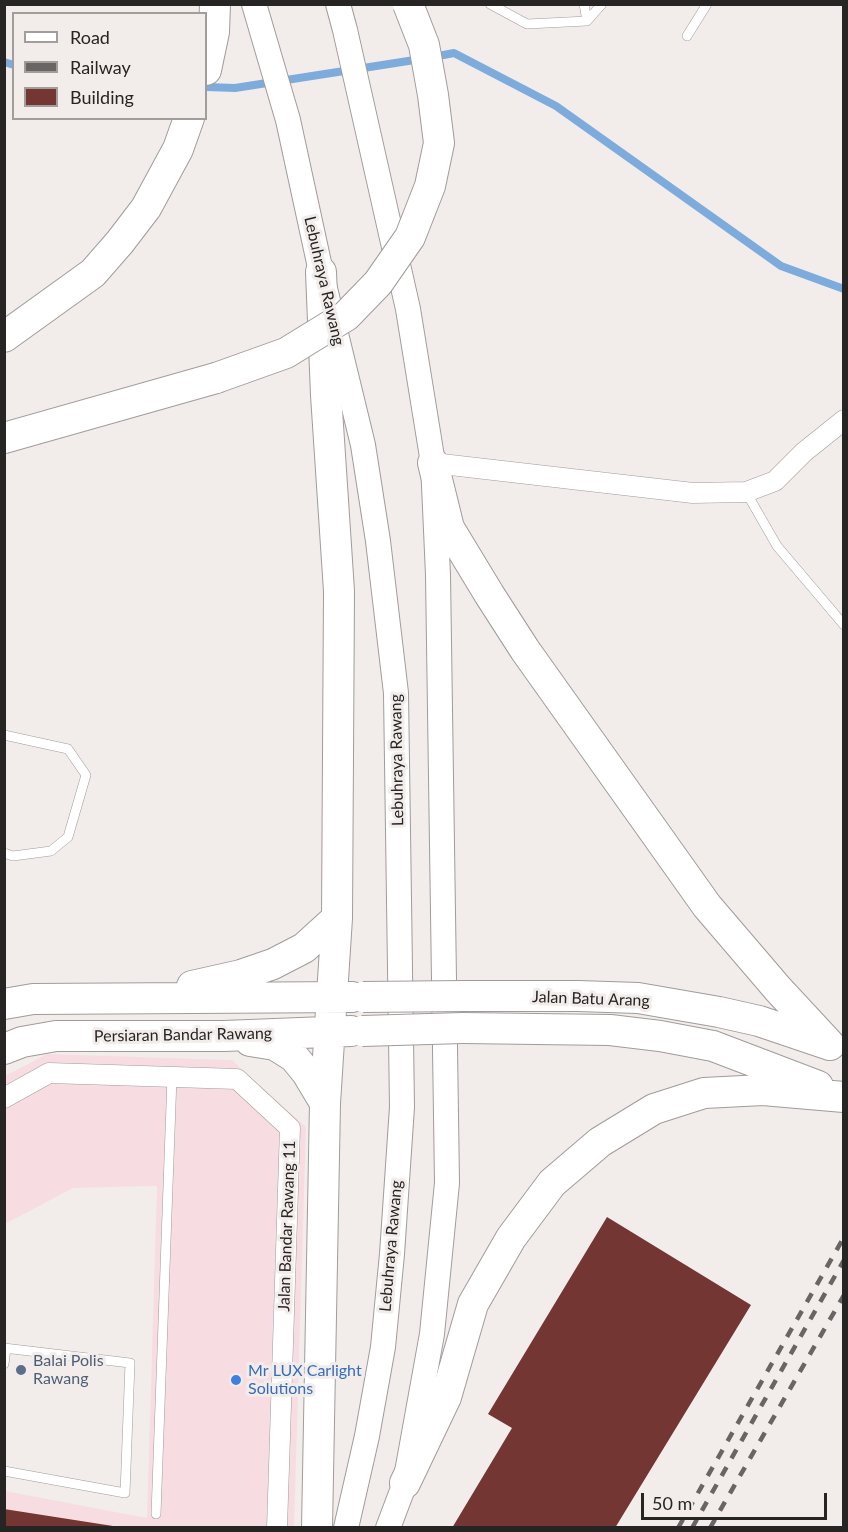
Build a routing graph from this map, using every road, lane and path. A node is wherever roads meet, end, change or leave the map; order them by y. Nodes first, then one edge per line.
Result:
1 (215, 4) edge
2 (254, 4) edge
3 (338, 4) edge
4 (408, 4) edge
5 (490, 4) edge
6 (584, 4) edge
7 (602, 4) edge
8 (707, 4) edge
9 (587, 21) junction
10 (687, 36) dead end
11 (207, 65) edge
12 (188, 120) edge
13 (321, 272) junction
14 (4, 337) edge
15 (843, 420) edge
16 (4, 438) edge
17 (433, 463) junction
18 (746, 492) junction
19 (843, 625) edge
20 (4, 735) edge
21 (4, 854) edge
22 (337, 918) junction
23 (142, 998) junction
24 (332, 998) junction
25 (4, 1004) edge
26 (330, 1032) junction
27 (224, 1036) junction
28 (837, 1048) edge
29 (4, 1049) edge
30 (172, 1077) junction
31 (843, 1097) edge
32 (4, 1098) edge
33 (325, 1103) junction
34 (5, 1349) edge
35 (4, 1364) edge
36 (4, 1471) edge
37 (405, 1483) junction
38 (156, 1514) dead end
39 (277, 1527) edge
40 (317, 1527) edge
41 (346, 1527) edge
42 (388, 1527) edge

1 - 11 main road
2 - 13 street, Lebuhraya Rawang
3 - 17 street
4 - 16 main road, bridge
5 - 9 lane
6 - 9 lane
7 - 9 lane
8 - 10 lane
12 - 14 main road
13 - 22 main road
13 - 41 street, Lebuhraya Rawang
15 - 18 street
17 - 18 street
17 - 28 main road
17 - 37 street
18 - 19 lane
20 - 21 lane
22 - 23 main road
22 - 24 main road
23 - 24 main road
23 - 25 main road
24 - 26 main road
24 - 28 main road, Jalan Batu Arang, bridge
26 - 27 main road, Persiaran Bandar Rawang
26 - 31 main road, Persiaran Bandar Rawang, bridge
26 - 33 main road
27 - 29 main road, Persiaran Bandar Rawang
27 - 33 main road
30 - 32 street, Jalan Bandar Rawang 11
30 - 38 lane
30 - 39 street, Jalan Bandar Rawang 11
31 - 37 main road
33 - 40 main road
34 - 35 lane
34 - 36 lane
37 - 42 street

